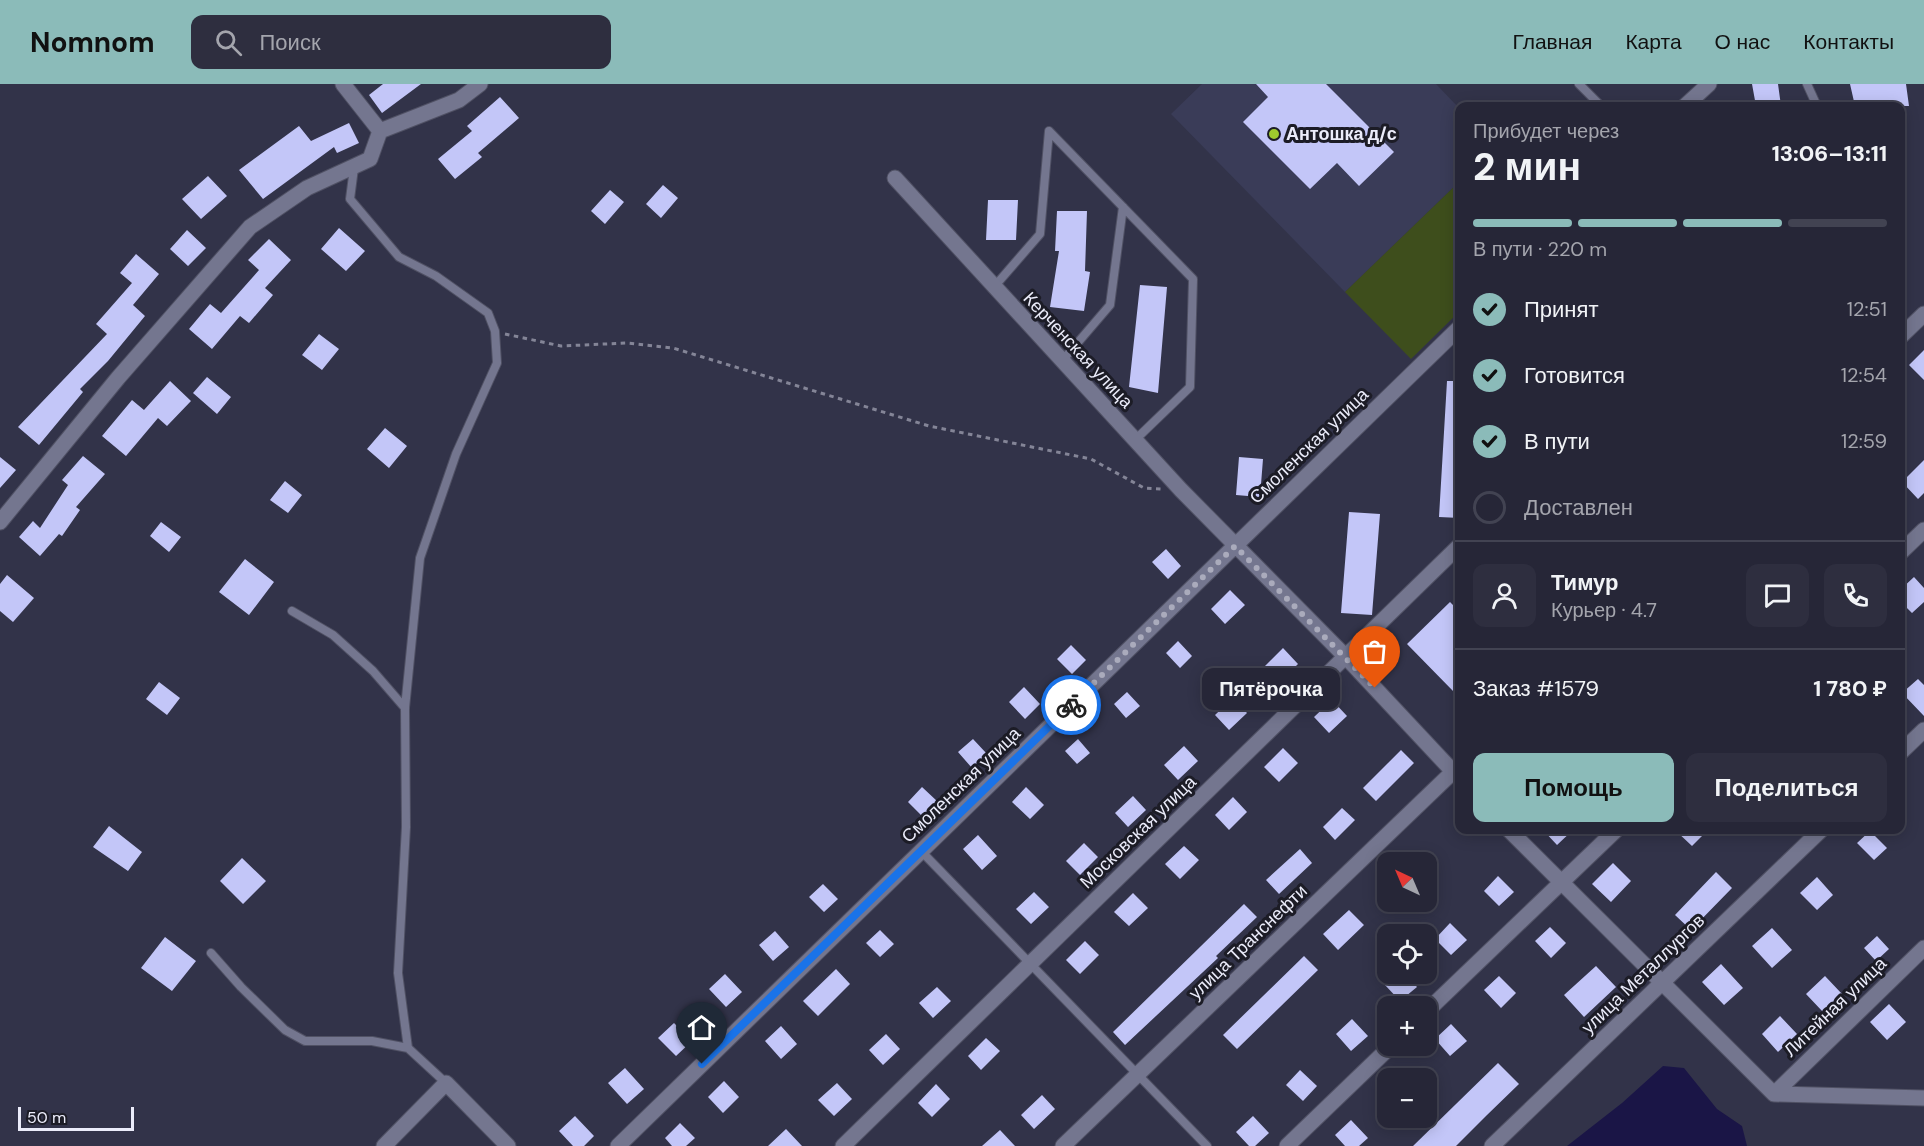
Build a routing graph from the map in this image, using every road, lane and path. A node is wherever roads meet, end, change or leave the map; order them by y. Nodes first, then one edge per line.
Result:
1 (344, 84) edge
2 (480, 84) edge
3 (1579, 84) edge
4 (1708, 84) edge
5 (1807, 84) edge
6 (1597, 102) edge
7 (1689, 102) edge
8 (1815, 102) edge
9 (380, 131) junction
10 (354, 168) junction
11 (895, 178) dead end
12 (1123, 207) junction
13 (994, 287) junction
14 (1924, 314) edge
15 (495, 332) junction
16 (1455, 332) edge
17 (1905, 332) edge
18 (1062, 361) junction
19 (1135, 440) junction
20 (1181, 490) junction
21 (0, 522) edge
22 (1924, 530) edge
23 (1235, 546) junction
24 (1905, 548) edge
25 (1455, 550) edge
26 (292, 611) dead end
27 (1344, 655) junction
28 (405, 708) junction
29 (1924, 730) edge
30 (1905, 748) edge
31 (1455, 770) edge
32 (1455, 774) edge
33 (1513, 834) edge
34 (1612, 834) edge
35 (1817, 834) edge
36 (921, 851) junction
37 (1561, 883) junction
38 (1924, 948) edge
39 (211, 953) dead end
40 (1031, 963) junction
41 (1663, 982) junction
42 (1437, 1001) edge
43 (408, 1048) junction
44 (1381, 1056) edge
45 (1138, 1075) junction
46 (446, 1083) junction
47 (1774, 1094) junction
48 (1924, 1098) edge
49 (384, 1146) edge
50 (508, 1146) edge
51 (618, 1146) edge
52 (843, 1146) edge
53 (1063, 1146) edge
54 (1207, 1146) edge
55 (1287, 1146) edge
56 (1492, 1146) edge

1 - 9 street
2 - 9 street
3 - 6 lane
4 - 7 street
5 - 8 lane
9 - 10 street
10 - 15 lane
10 - 21 street
11 - 13 street, Керченская улица
12 - 13 lane
12 - 18 lane
12 - 19 lane
13 - 18 street, Керченская улица
14 - 17 street
15 - 20 path
15 - 28 lane
16 - 23 street, Смоленская улица
18 - 19 street, Керченская улица
19 - 20 street, Керченская улица
20 - 23 street, Керченская улица
22 - 24 street
23 - 27 street, Керченская улица
23 - 36 street, Смоленская улица
25 - 27 street, Московская улица
26 - 28 lane
27 - 31 street, Керченская улица
27 - 40 street, Московская улица
28 - 43 lane
29 - 30 street
32 - 45 street, улица Транснефти
33 - 37 street
34 - 37 street
35 - 41 street, улица Металлургов
36 - 40 lane
36 - 51 street, Смоленская улица
37 - 41 street
37 - 42 street
38 - 47 street, Литейная улица
39 - 43 lane
40 - 45 lane
40 - 52 street, Московская улица
41 - 47 street
41 - 56 street, улица Металлургов
43 - 46 lane
44 - 55 street
45 - 53 street, улица Транснефти
45 - 54 lane
46 - 49 street
46 - 50 street
47 - 48 street

